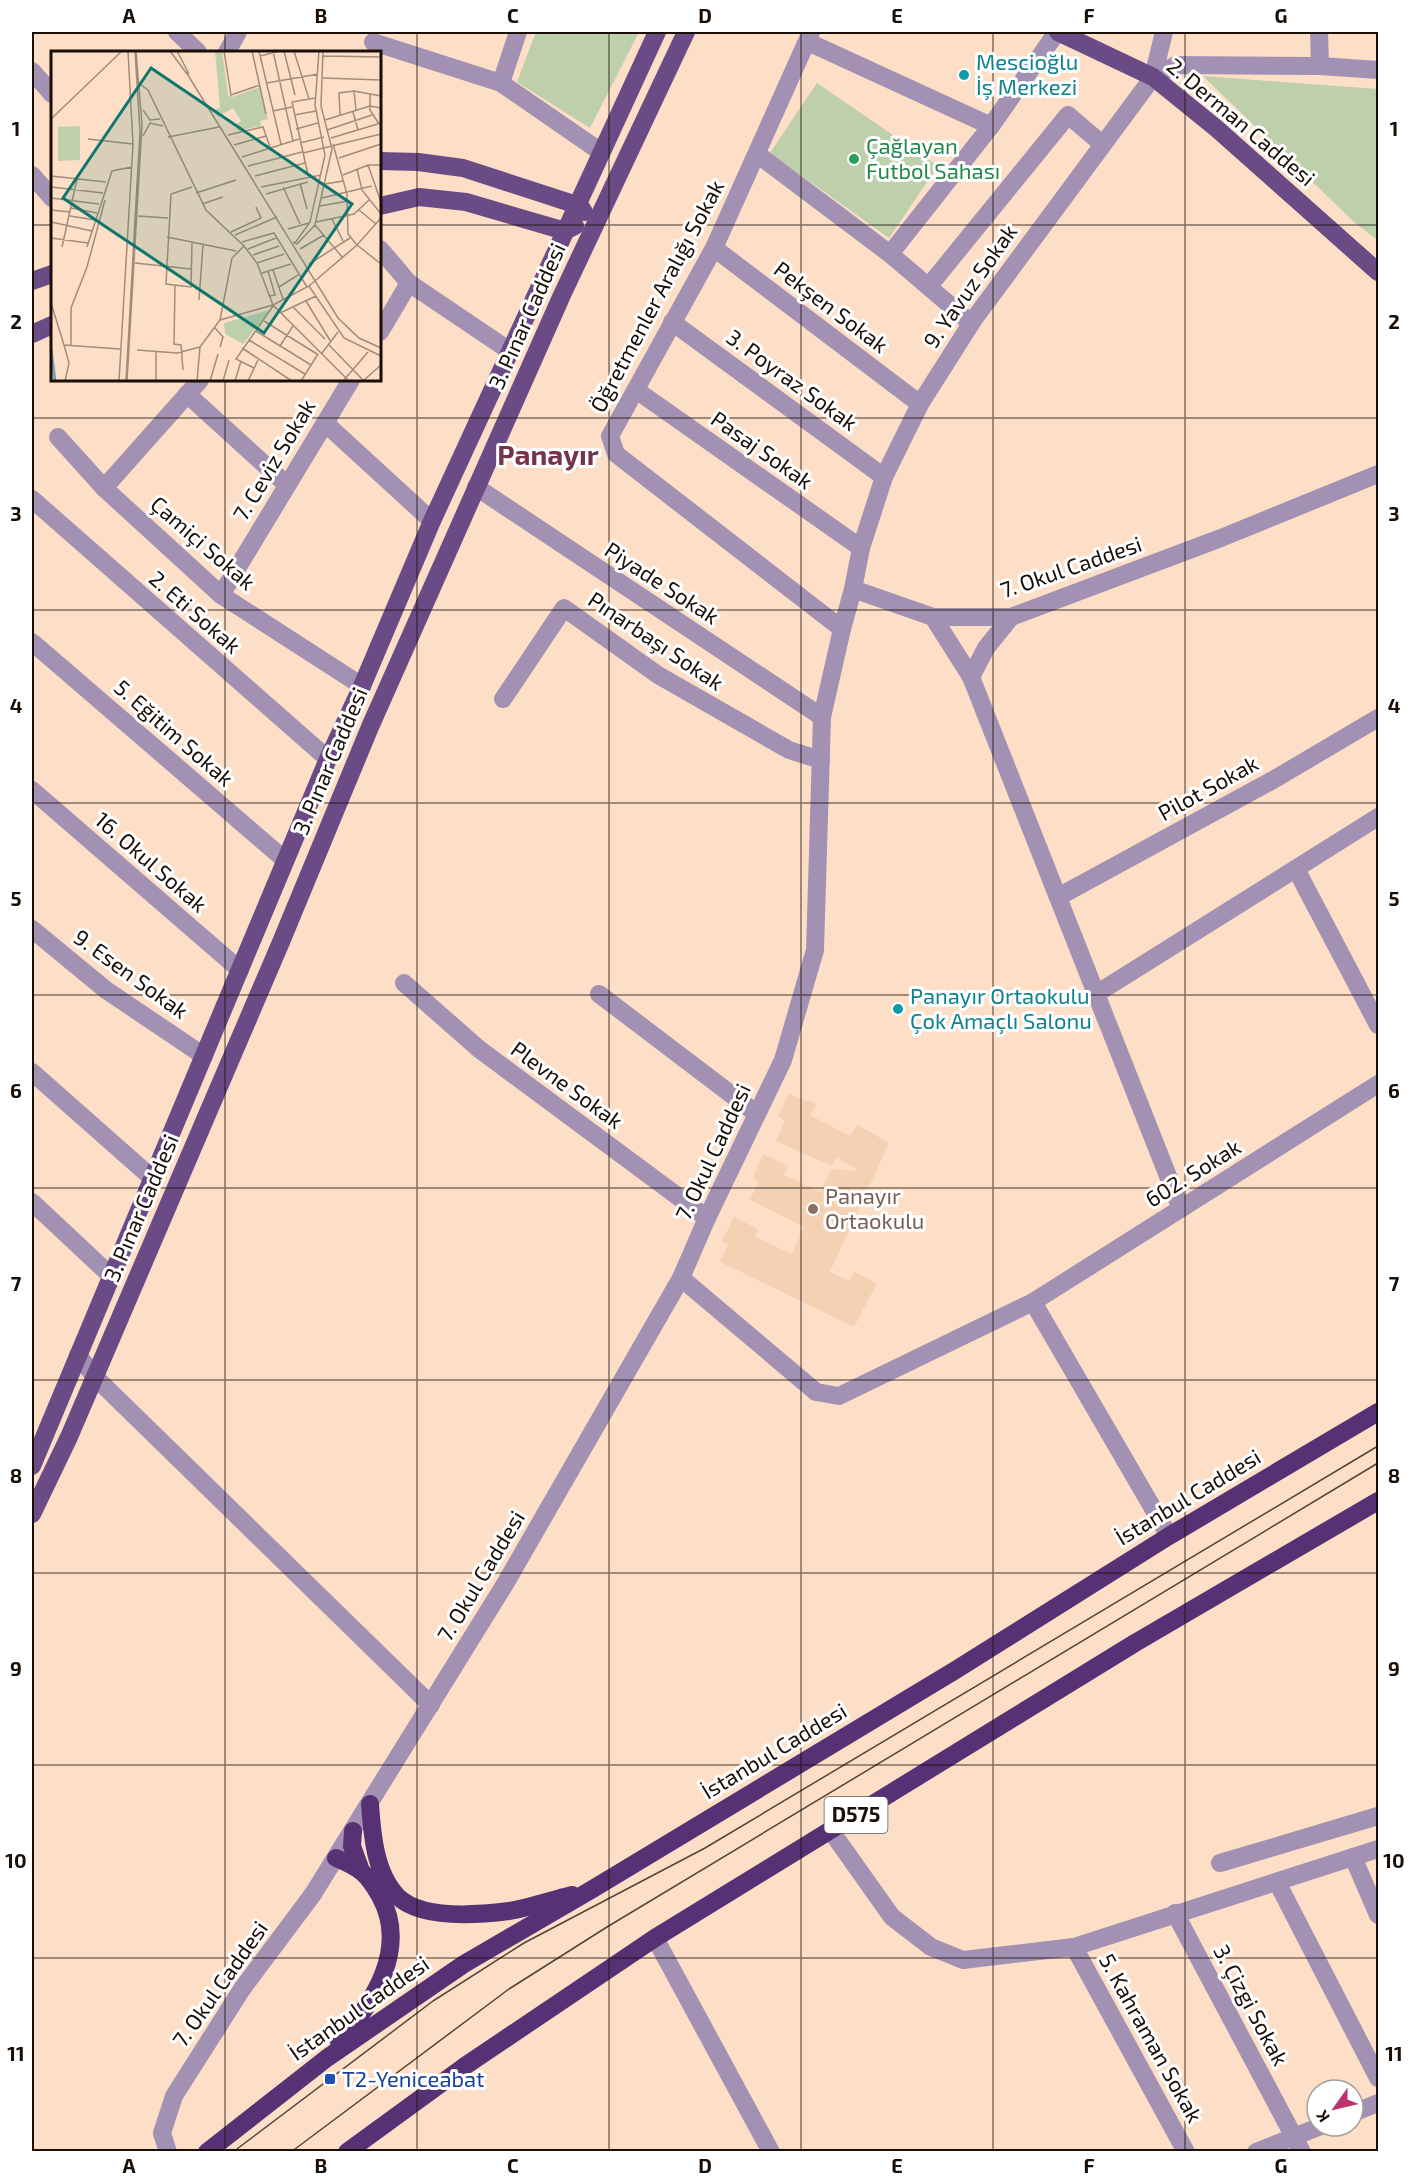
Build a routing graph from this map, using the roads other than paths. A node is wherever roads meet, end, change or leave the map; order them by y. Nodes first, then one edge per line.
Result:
1 (177, 32) edge
2 (518, 32) edge
3 (657, 32) edge
4 (686, 32) edge
5 (1057, 32) edge
6 (1164, 32) edge
7 (1319, 32) edge
8 (810, 37) edge
9 (373, 42) edge
10 (232, 43) edge
11 (197, 51) edge
12 (246, 51) edge
13 (1320, 66) junction
14 (1378, 70) edge
15 (32, 72) edge
16 (1153, 77) junction
17 (501, 83) junction
18 (51, 93) edge
19 (991, 126) junction
20 (1102, 144) junction
21 (601, 152) junction
22 (757, 154) junction
23 (381, 161) edge
24 (32, 176) edge
25 (612, 188) junction
26 (51, 197) edge
27 (381, 206) edge
28 (582, 212) junction
29 (565, 231) junction
30 (714, 248) junction
31 (381, 250) edge
32 (890, 254) junction
33 (1378, 272) edge
34 (51, 274) edge
35 (32, 281) edge
36 (409, 283) junction
37 (928, 286) junction
38 (562, 295) junction
39 (672, 322) junction
40 (971, 323) junction
41 (51, 325) edge
42 (381, 330) edge
43 (32, 334) edge
44 (510, 351) junction
45 (199, 381) edge
46 (348, 381) edge
47 (636, 390) junction
48 (187, 394) junction
49 (920, 404) junction
50 (325, 423) junction
51 (57, 437) dead end
52 (1378, 474) edge
53 (884, 477) junction
54 (287, 485) junction
55 (476, 487) junction
56 (104, 488) junction
57 (32, 499) edge
58 (432, 521) junction
59 (861, 549) junction
60 (854, 589) junction
61 (221, 595) junction
62 (933, 617) junction
63 (1011, 617) junction
64 (842, 629) junction
65 (32, 642) edge
66 (971, 677) junction
67 (362, 686) junction
68 (503, 699) dead end
69 (822, 717) junction
70 (1378, 718) edge
71 (328, 759) junction
72 (821, 760) junction
73 (32, 790) edge
74 (1378, 817) edge
75 (285, 860) junction
76 (1296, 869) junction
77 (1058, 897) junction
78 (32, 929) edge
79 (240, 970) junction
80 (404, 983) dead end
81 (599, 994) dead end
82 (1095, 994) junction
83 (1378, 1025) edge
84 (204, 1056) junction
85 (32, 1071) edge
86 (1378, 1084) edge
87 (758, 1114) junction
88 (152, 1178) junction
89 (32, 1202) edge
90 (1181, 1209) junction
91 (707, 1218) junction
92 (110, 1275) junction
93 (681, 1278) junction
94 (1033, 1302) junction
95 (78, 1355) junction
96 (94, 1377) junction
97 (1378, 1412) edge
98 (32, 1466) edge
99 (1378, 1501) edge
100 (32, 1514) edge
101 (1169, 1536) junction
102 (431, 1705) junction
103 (370, 1804) junction
104 (1378, 1816) edge
105 (352, 1831) junction
106 (831, 1831) junction
107 (1378, 1849) edge
108 (1353, 1857) junction
109 (336, 1858) junction
110 (1220, 1863) dead end
111 (360, 1868) junction
112 (1277, 1882) junction
113 (591, 1890) junction
114 (1175, 1913) junction
115 (1378, 1915) edge
116 (656, 1938) junction
117 (1074, 1947) junction
118 (320, 2063) junction
119 (1378, 2078) edge
120 (1298, 2144) edge
121 (168, 2151) edge
122 (207, 2151) edge
123 (347, 2151) edge
124 (771, 2151) edge
125 (1186, 2151) edge
126 (1256, 2151) edge

1 - 11 street
2 - 17 street
3 - 21 main road
4 - 25 main road, 3. Pınar Caddesi
5 - 16 main road, 2. Derman Caddesi
5 - 19 street
6 - 16 street, 9. Yavuz Sokak
7 - 13 street
8 - 19 street
8 - 22 street, Öğretmenler Aralığı Sokak
9 - 17 street
10 - 12 street
13 - 14 street
13 - 16 street
15 - 18 street
16 - 20 street, 9. Yavuz Sokak
16 - 33 main road, 2. Derman Caddesi
17 - 21 street
19 - 32 street
20 - 37 street
20 - 40 street, 9. Yavuz Sokak
21 - 28 main road
22 - 30 street, Öğretmenler Aralığı Sokak
22 - 32 street
23 - 28 main road
24 - 26 street
25 - 28 main road
25 - 38 main road, 3. Pınar Caddesi
27 - 29 main road
28 - 29 main road, 3. Pınar Caddesi
28 - 38 main road
29 - 44 main road, 3. Pınar Caddesi
30 - 39 street, Öğretmenler Aralığı Sokak
30 - 49 street, Pekşen Sokak
31 - 36 street
32 - 37 street
34 - 35 main road
36 - 42 street
36 - 44 street
37 - 40 street
38 - 55 main road, 3. Pınar Caddesi
39 - 47 street, Öğretmenler Aralığı Sokak
39 - 53 street, 3. Poyraz Sokak
40 - 49 street, 9. Yavuz Sokak
41 - 43 main road
44 - 58 main road, 3. Pınar Caddesi
45 - 48 street
46 - 50 street, 7. Ceviz Sokak
47 - 59 street, Pasaj Sokak
47 - 64 street, Öğretmenler Aralığı Sokak
48 - 54 street
48 - 56 street
49 - 53 street, 9. Yavuz Sokak
50 - 54 street, 7. Ceviz Sokak
50 - 58 street
51 - 56 street, Çamiçi Sokak
52 - 63 street, 7. Okul Caddesi
53 - 59 street, 9. Yavuz Sokak
54 - 61 street, 7. Ceviz Sokak
55 - 69 street, Piyade Sokak
55 - 96 main road, 3. Pınar Caddesi
56 - 61 street, Çamiçi Sokak
57 - 71 street, 2. Eti Sokak
58 - 67 main road, 3. Pınar Caddesi
59 - 60 street, 9. Yavuz Sokak
60 - 62 street, 7. Okul Caddesi
60 - 64 street, 7. Okul Caddesi
61 - 67 street, Çamiçi Sokak
62 - 63 street, 7. Okul Caddesi
62 - 66 street
63 - 66 street
64 - 69 street, 7. Okul Caddesi
65 - 75 street, 5. Eğitim Sokak
66 - 77 street
67 - 71 main road, 3. Pınar Caddesi
68 - 72 street, Pınarbaşı Sokak
69 - 72 street, 7. Okul Caddesi
70 - 77 street, Pilot Sokak
71 - 75 main road, 3. Pınar Caddesi
72 - 87 street, 7. Okul Caddesi
73 - 79 street, 16. Okul Sokak
74 - 76 street
75 - 79 main road, 3. Pınar Caddesi
76 - 82 street
76 - 83 street
77 - 82 street
78 - 84 street, 9. Esen Sokak
79 - 84 main road, 3. Pınar Caddesi
80 - 91 street, Plevne Sokak
81 - 87 street
82 - 90 street
84 - 88 main road, 3. Pınar Caddesi
85 - 88 street
86 - 90 street, 602. Sokak
87 - 91 street, 7. Okul Caddesi
88 - 92 main road, 3. Pınar Caddesi
89 - 92 street
90 - 94 street, 602. Sokak
91 - 93 street, 7. Okul Caddesi
92 - 95 main road, 3. Pınar Caddesi
93 - 94 street, 602. Sokak
93 - 102 street, 7. Okul Caddesi
94 - 101 street
95 - 96 street
95 - 98 main road, 3. Pınar Caddesi
96 - 100 main road, 3. Pınar Caddesi
96 - 102 street
97 - 101 highway, İstanbul Caddesi
99 - 106 highway, D575
101 - 113 highway, İstanbul Caddesi
102 - 103 street, 7. Okul Caddesi
103 - 105 street, 7. Okul Caddesi
103 - 113 highway
104 - 110 street
105 - 109 street, 7. Okul Caddesi
105 - 111 highway
106 - 116 highway, D575
106 - 117 street
107 - 108 street
108 - 112 street
108 - 115 street
109 - 111 highway
109 - 121 street, 7. Okul Caddesi
111 - 118 highway
112 - 114 street
112 - 119 street
113 - 118 highway, İstanbul Caddesi
114 - 117 street
114 - 120 street, 3. Çizgi Sokak
116 - 123 highway, D575
116 - 124 street
117 - 125 street, 5. Kahraman Sokak
118 - 122 highway, İstanbul Caddesi
120 - 126 street

